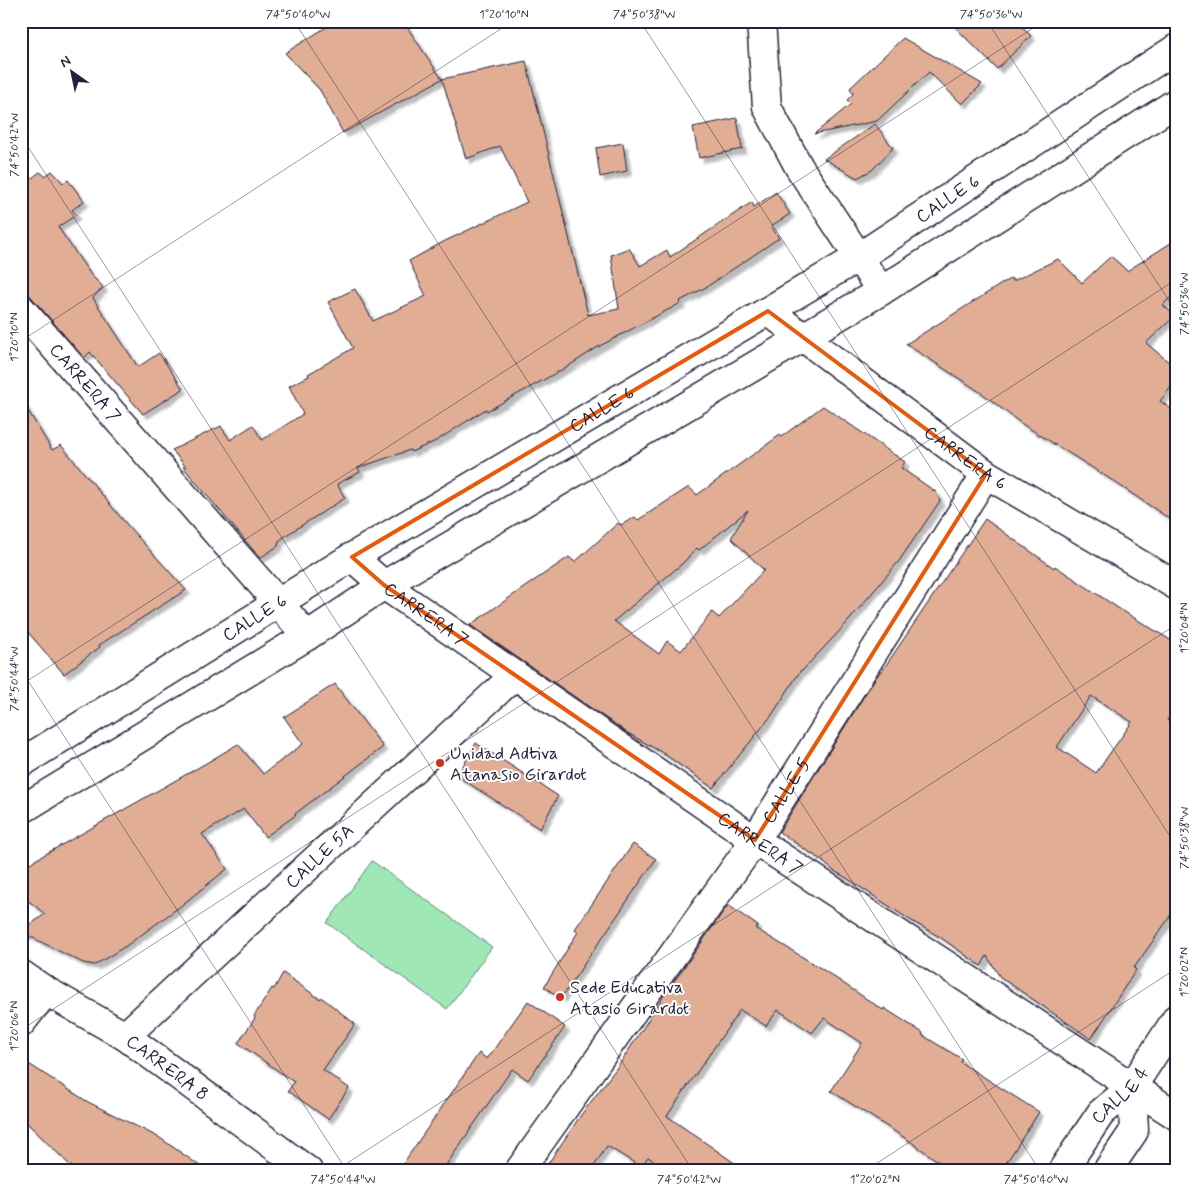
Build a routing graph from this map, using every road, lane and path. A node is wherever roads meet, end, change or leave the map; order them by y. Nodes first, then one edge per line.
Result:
1 (761, 21) edge
2 (1177, 48) edge
3 (1177, 102) edge
4 (859, 257) junction
5 (882, 291) junction
6 (21, 309) edge
7 (768, 311) junction
8 (803, 338) junction
9 (986, 474) junction
10 (352, 556) junction
11 (384, 585) junction
12 (1177, 586) edge
13 (278, 603) junction
14 (307, 636) junction
15 (515, 675) junction
16 (21, 763) edge
17 (21, 810) edge
18 (755, 840) junction
19 (21, 974) edge
20 (46, 992) junction
21 (1177, 1018) edge
22 (21, 1023) edge
23 (125, 1036) junction
24 (1132, 1087) junction
25 (1177, 1116) edge
26 (308, 1171) edge
27 (519, 1171) edge
28 (1062, 1171) edge
29 (1106, 1171) edge

1 - 4 street
2 - 4 street, CALLE 6
3 - 5 street
4 - 5 street
4 - 7 street, CALLE 6
5 - 8 street
6 - 13 street, CARRERA 7
7 - 8 street, CARRERA 6
7 - 10 street, CALLE 6
8 - 9 street, CARRERA 6
8 - 11 street
9 - 12 street, CARRERA 6
9 - 18 street, CALLE 5
10 - 11 street, CARRERA 7
10 - 13 street, CALLE 6
11 - 14 street
11 - 15 street, CARRERA 7
13 - 14 street, CARRERA 7
13 - 16 street, CALLE 6
14 - 17 street
15 - 18 street, CARRERA 7
15 - 23 street, CALLE 5A
18 - 24 street, CARRERA 7
18 - 27 street, CALLE 5
19 - 20 street, CARRERA 8
20 - 22 street
20 - 23 street, CARRERA 8
21 - 24 street, CALLE 4
23 - 26 street, CARRERA 8
24 - 25 street, CARRERA 7
24 - 28 street, CALLE 4
24 - 29 street

